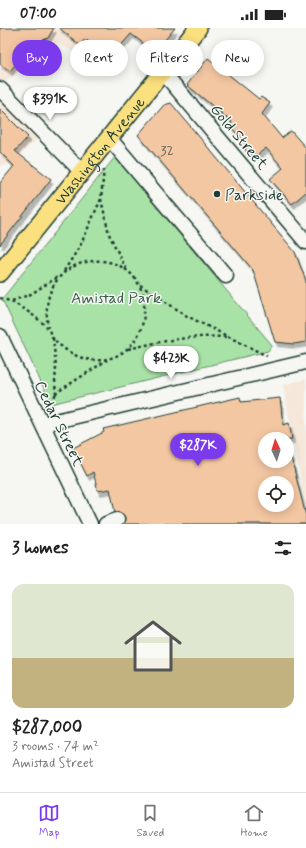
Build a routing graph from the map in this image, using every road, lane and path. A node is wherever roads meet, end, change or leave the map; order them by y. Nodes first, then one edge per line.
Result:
1 (198, 28) edge
2 (188, 40) edge
3 (160, 76) edge
4 (166, 76) edge
5 (0, 89) edge
6 (109, 138) junction
7 (104, 166) dead end
8 (82, 172) junction
9 (101, 199) junction
10 (306, 242) edge
11 (126, 269) junction
12 (0, 273) edge
13 (62, 274) junction
14 (226, 276) dead end
15 (140, 285) junction
16 (0, 298) edge
17 (12, 301) junction
18 (48, 327) junction
19 (0, 336) edge
20 (53, 337) junction
21 (230, 337) junction
22 (127, 349) junction
23 (266, 356) dead end
24 (107, 360) junction
25 (306, 362) edge
26 (56, 393) junction
27 (50, 408) dead end
28 (43, 424) junction
29 (90, 524) edge

1 - 2 main road, Washington Avenue
3 - 6 main road, Washington Avenue
4 - 10 street, Gold Street
5 - 8 street
6 - 8 main road, Washington Avenue
6 - 14 street
7 - 9 path
8 - 12 main road, Washington Avenue
9 - 11 path
9 - 13 path
11 - 13 path
11 - 15 path
13 - 17 path
13 - 18 path
15 - 21 path
15 - 22 path
16 - 17 path
17 - 18 path
18 - 20 path
19 - 28 street, Cedar Street
20 - 24 path
20 - 26 path
21 - 22 path
21 - 23 path
22 - 24 path
24 - 26 path
25 - 28 street
26 - 27 path
28 - 29 street, Cedar Street

